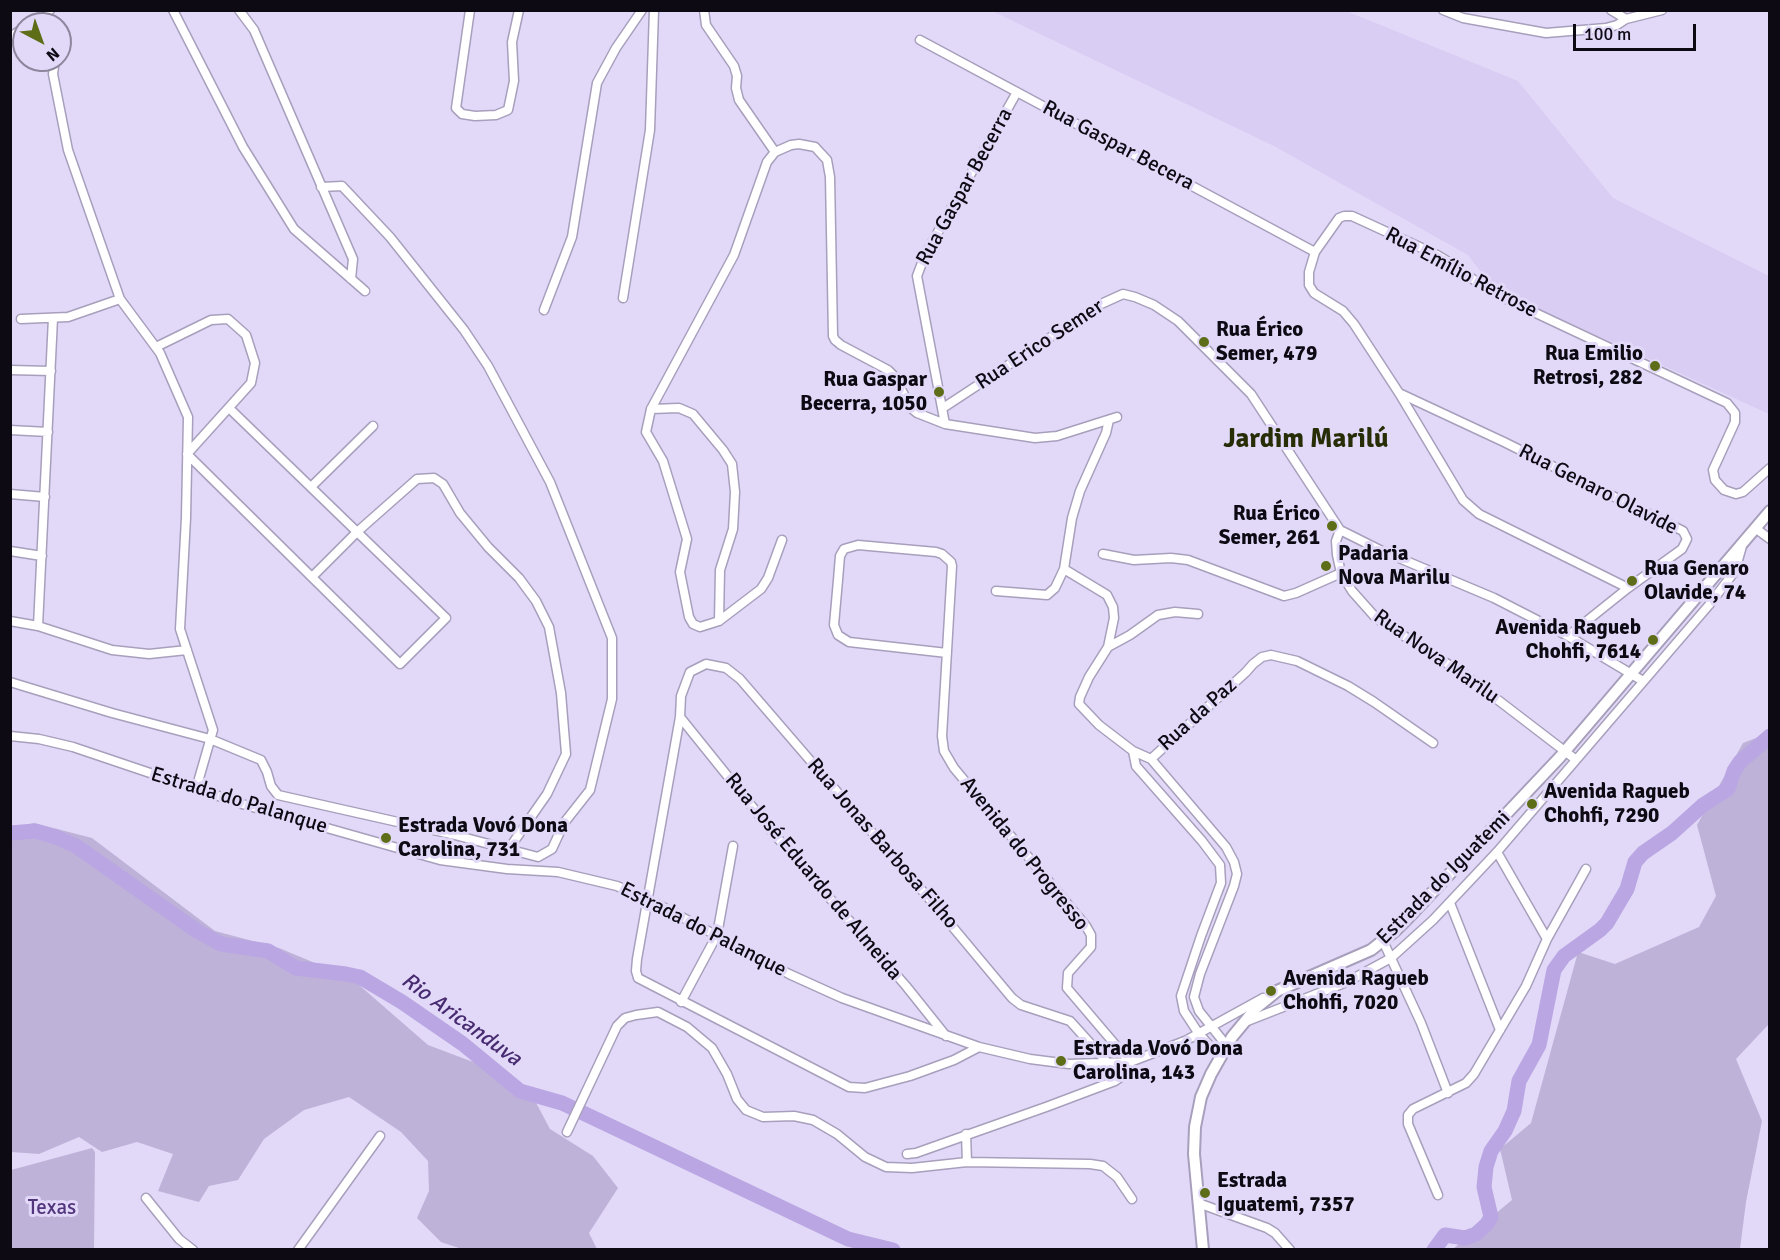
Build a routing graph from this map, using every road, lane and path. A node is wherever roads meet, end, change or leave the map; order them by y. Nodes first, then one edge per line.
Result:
1 (173, 10) edge
2 (239, 10) edge
3 (470, 10) edge
4 (519, 10) edge
5 (642, 10) edge
6 (654, 10) edge
7 (704, 10) edge
8 (1443, 10) edge
9 (1611, 10) edge
10 (1662, 10) edge
11 (1648, 12) edge
12 (1626, 19) junction
13 (920, 40) dead end
14 (53, 72) edge
15 (1017, 92) junction
16 (775, 152) junction
17 (321, 187) junction
18 (1315, 252) junction
19 (351, 279) junction
20 (365, 291) dead end
21 (622, 298) dead end
22 (120, 299) junction
23 (544, 310) dead end
24 (53, 318) junction
25 (21, 319) dead end
26 (156, 347) junction
27 (10, 370) edge
28 (51, 371) junction
29 (1399, 393) junction
30 (229, 408) junction
31 (943, 408) junction
32 (651, 409) junction
33 (945, 424) junction
34 (373, 426) dead end
35 (10, 430) edge
36 (48, 432) junction
37 (187, 454) junction
38 (1770, 468) edge
39 (311, 487) junction
40 (10, 495) edge
41 (45, 497) junction
42 (1770, 511) edge
43 (1755, 528) junction
44 (1340, 530) junction
45 (357, 532) junction
46 (1770, 539) edge
47 (782, 540) dead end
48 (1742, 543) junction
49 (10, 551) edge
50 (1103, 554) dead end
51 (42, 556) junction
52 (1064, 569) junction
53 (1341, 573) junction
54 (312, 577) junction
55 (1628, 588) junction
56 (996, 591) dead end
57 (1198, 615) dead end
58 (10, 621) edge
59 (719, 621) junction
60 (38, 626) junction
61 (1568, 636) junction
62 (1108, 647) junction
63 (187, 650) junction
64 (946, 653) junction
65 (1630, 674) junction
66 (1643, 681) junction
67 (10, 682) edge
68 (680, 717) junction
69 (10, 736) edge
70 (210, 740) junction
71 (1433, 743) dead end
72 (1132, 751) junction
73 (1565, 751) junction
74 (1151, 759) junction
75 (1575, 759) junction
76 (196, 789) junction
77 (733, 846) dead end
78 (508, 850) junction
79 (1497, 852) junction
80 (1586, 869) dead end
81 (646, 899) junction
82 (1450, 903) junction
83 (717, 935) junction
84 (1547, 939) junction
85 (1383, 941) junction
86 (1391, 958) junction
87 (1277, 991) junction
88 (681, 1002) junction
89 (1244, 1023) junction
90 (1210, 1026) junction
91 (1500, 1030) junction
92 (1200, 1034) junction
93 (947, 1036) junction
94 (1227, 1046) junction
95 (979, 1047) junction
96 (1220, 1057) junction
97 (1107, 1062) junction
98 (1130, 1062) junction
99 (1448, 1093) junction
100 (567, 1132) dead end
101 (966, 1134) junction
102 (380, 1136) dead end
103 (907, 1154) dead end
104 (967, 1162) junction
105 (1438, 1195) dead end
106 (146, 1198) dead end
107 (1132, 1199) dead end
108 (1198, 1203) junction
109 (179, 1239) junction
110 (179, 1250) edge
111 (193, 1250) edge
112 (298, 1250) edge
113 (1203, 1250) edge
114 (1290, 1250) edge

1 - 19 street
2 - 17 street
3 - 4 street
5 - 23 street
6 - 21 street
7 - 16 street
8 - 12 street
9 - 12 street
10 - 11 street
11 - 12 street
13 - 15 street, Rua Gaspar Becera
14 - 22 street
15 - 18 street, Rua Gaspar Becera
15 - 31 street, Rua Gaspar Becerra
16 - 32 street
16 - 33 street
17 - 19 street
17 - 78 street
18 - 29 street, Rua Emílio Retrose
18 - 38 street, Rua Emílio Retrose
19 - 20 street
22 - 24 street
22 - 26 street
24 - 25 street
24 - 28 street
26 - 30 street
26 - 37 street
27 - 28 street
28 - 36 street
29 - 55 street, Rua Emílio Retrose
29 - 55 street, Rua Genaro Olavide
30 - 37 street
30 - 39 street
31 - 33 street, Rua Gaspar Becerra
31 - 44 street, Rua Erico Semer
32 - 59 street
32 - 59 street
33 - 52 street
34 - 39 street
35 - 36 street
36 - 41 street
37 - 54 street
37 - 63 street
39 - 45 street
40 - 41 street
41 - 51 street
42 - 43 main road, Estrada do Iguatemi
43 - 46 street
43 - 48 main road, Estrada do Iguatemi
44 - 53 street, Rua Nova Marilu
44 - 61 street
45 - 54 street
45 - 54 street
45 - 78 street
47 - 59 street
48 - 65 main road, Estrada do Iguatemi
48 - 66 street
49 - 51 street
50 - 53 street
51 - 60 street
52 - 56 street
52 - 62 street
53 - 73 street, Rua Nova Marilu
55 - 61 street, Rua Genaro Olavide
57 - 62 street
58 - 60 street
60 - 63 street
61 - 65 street
62 - 72 street
63 - 70 street
64 - 64 street, Avenida do Progresso
64 - 98 street, Avenida do Progresso
65 - 66 street
65 - 73 main road, Estrada do Iguatemi
66 - 75 street
67 - 70 street
68 - 81 street, Rua Jonas Barbosa Filho
68 - 93 street, Rua José Eduardo de Almeida
68 - 97 street, Rua Jonas Barbosa Filho
69 - 76 street, Estrada do Palanque
70 - 76 street
70 - 78 street
71 - 74 street, Rua da Paz
72 - 74 street
72 - 92 street
73 - 75 street, Rua Nova Marilu
73 - 85 main road, Estrada do Iguatemi
74 - 90 street
75 - 79 street
76 - 81 street, Estrada do Palanque
77 - 83 street
79 - 82 street
79 - 84 street
80 - 84 street
81 - 83 street, Estrada do Palanque
81 - 88 street, Rua Jonas Barbosa Filho
82 - 86 street
82 - 91 street
83 - 88 street
83 - 93 street, Estrada do Palanque
84 - 91 street
85 - 86 street
85 - 87 main road, Estrada do Iguatemi
86 - 89 street
86 - 99 street
87 - 89 main road, Estrada do Iguatemi
87 - 90 street, Estrada do Palanque
88 - 95 street
89 - 94 main road, Estrada do Iguatemi
90 - 92 street, Estrada do Palanque
90 - 94 street
91 - 99 street
92 - 96 street
92 - 98 street, Estrada do Palanque
93 - 95 street, Estrada do Palanque
94 - 96 main road, Estrada do Iguatemi
95 - 97 street, Estrada do Palanque
96 - 108 main road, Estrada do Iguatemi
97 - 98 street, Estrada do Palanque
98 - 101 street
99 - 105 street
100 - 104 street
101 - 103 street
101 - 104 street
102 - 112 street
104 - 107 street
106 - 109 street
108 - 113 main road, Estrada do Iguatemi
108 - 114 street
109 - 110 street
109 - 111 street

